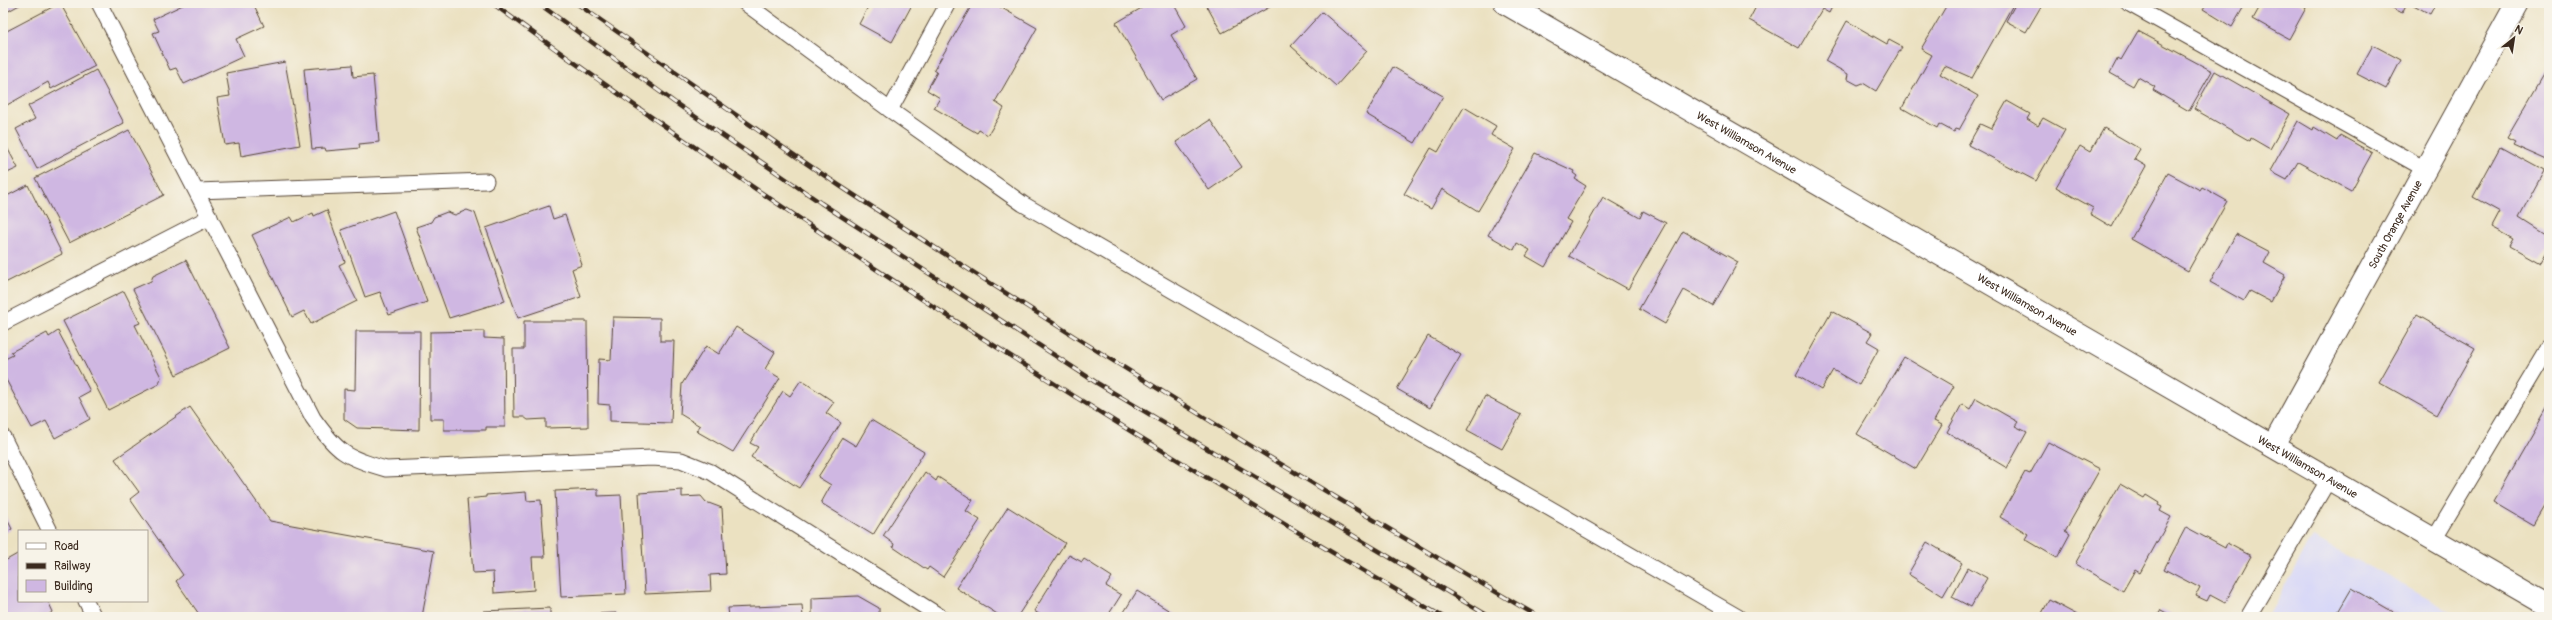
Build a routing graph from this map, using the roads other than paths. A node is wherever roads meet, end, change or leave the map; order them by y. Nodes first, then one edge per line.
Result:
1 (99, 3) edge
2 (745, 3) edge
3 (948, 3) edge
4 (1505, 3) edge
5 (2128, 3) edge
6 (2517, 3) edge
7 (890, 110) junction
8 (2425, 170) junction
9 (486, 181) dead end
10 (197, 191) junction
11 (210, 216) junction
12 (3, 323) edge
13 (2549, 347) edge
14 (3, 437) edge
15 (2273, 446) junction
16 (2329, 479) junction
17 (50, 530) edge
18 (2434, 539) junction
19 (86, 602) edge
20 (2549, 606) edge
21 (94, 617) edge
22 (941, 617) edge
23 (1738, 617) edge
24 (2248, 617) edge

1 - 10 lane
2 - 7 lane
3 - 7 lane
4 - 15 street, West Williamson Avenue
5 - 8 lane
6 - 8 street, South Orange Avenue
7 - 23 lane
8 - 15 street, South Orange Avenue
9 - 10 lane
10 - 11 lane
11 - 12 lane
11 - 22 lane
13 - 18 lane
14 - 17 lane
15 - 16 street, West Williamson Avenue
16 - 18 street, West Williamson Avenue
16 - 24 lane
18 - 20 street, West Williamson Avenue
19 - 21 lane

